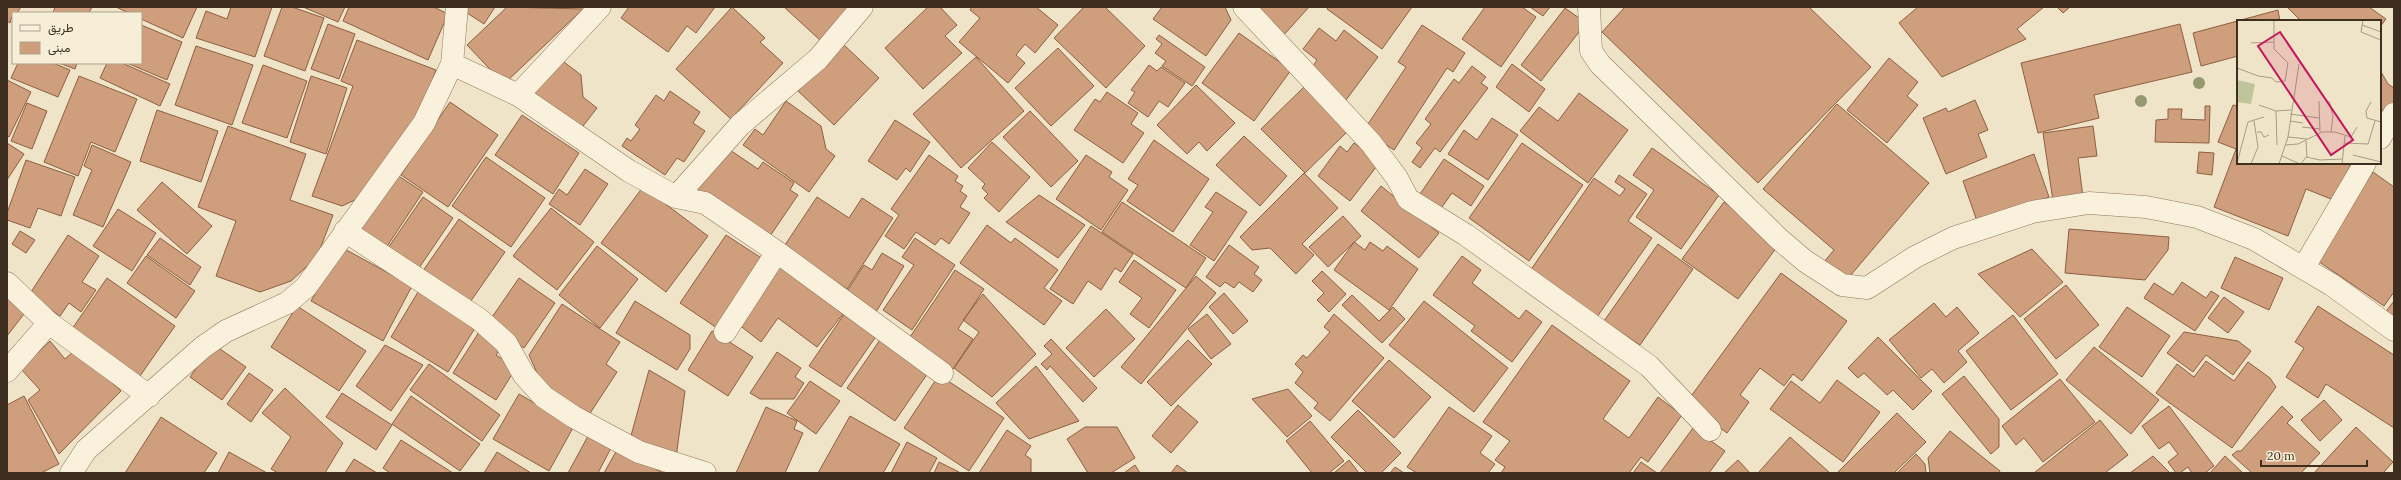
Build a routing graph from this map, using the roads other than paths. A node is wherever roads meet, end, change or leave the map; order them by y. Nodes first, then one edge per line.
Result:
1 (457, 7) edge
2 (600, 7) edge
3 (862, 7) edge
4 (1244, 7) edge
5 (1589, 7) edge
6 (452, 64) junction
7 (518, 95) junction
8 (2394, 114) edge
9 (2381, 136) edge
10 (2364, 164) edge
11 (676, 197) junction
12 (345, 231) junction
13 (777, 252) junction
14 (2304, 267) junction
15 (7, 283) edge
16 (49, 323) junction
17 (2394, 330) edge
18 (725, 332) dead end
19 (7, 370) edge
20 (942, 373) dead end
21 (149, 396) junction
22 (1710, 430) dead end
23 (72, 473) edge
24 (705, 473) edge

1 - 6 street
2 - 7 street
3 - 11 street
4 - 22 street
5 - 14 street
6 - 7 street
6 - 12 street
7 - 11 street
8 - 9 street
10 - 14 street
11 - 13 street
12 - 21 street
12 - 24 street
13 - 18 street
13 - 20 street
14 - 17 street
15 - 16 street
16 - 19 street
16 - 21 street
21 - 23 street

